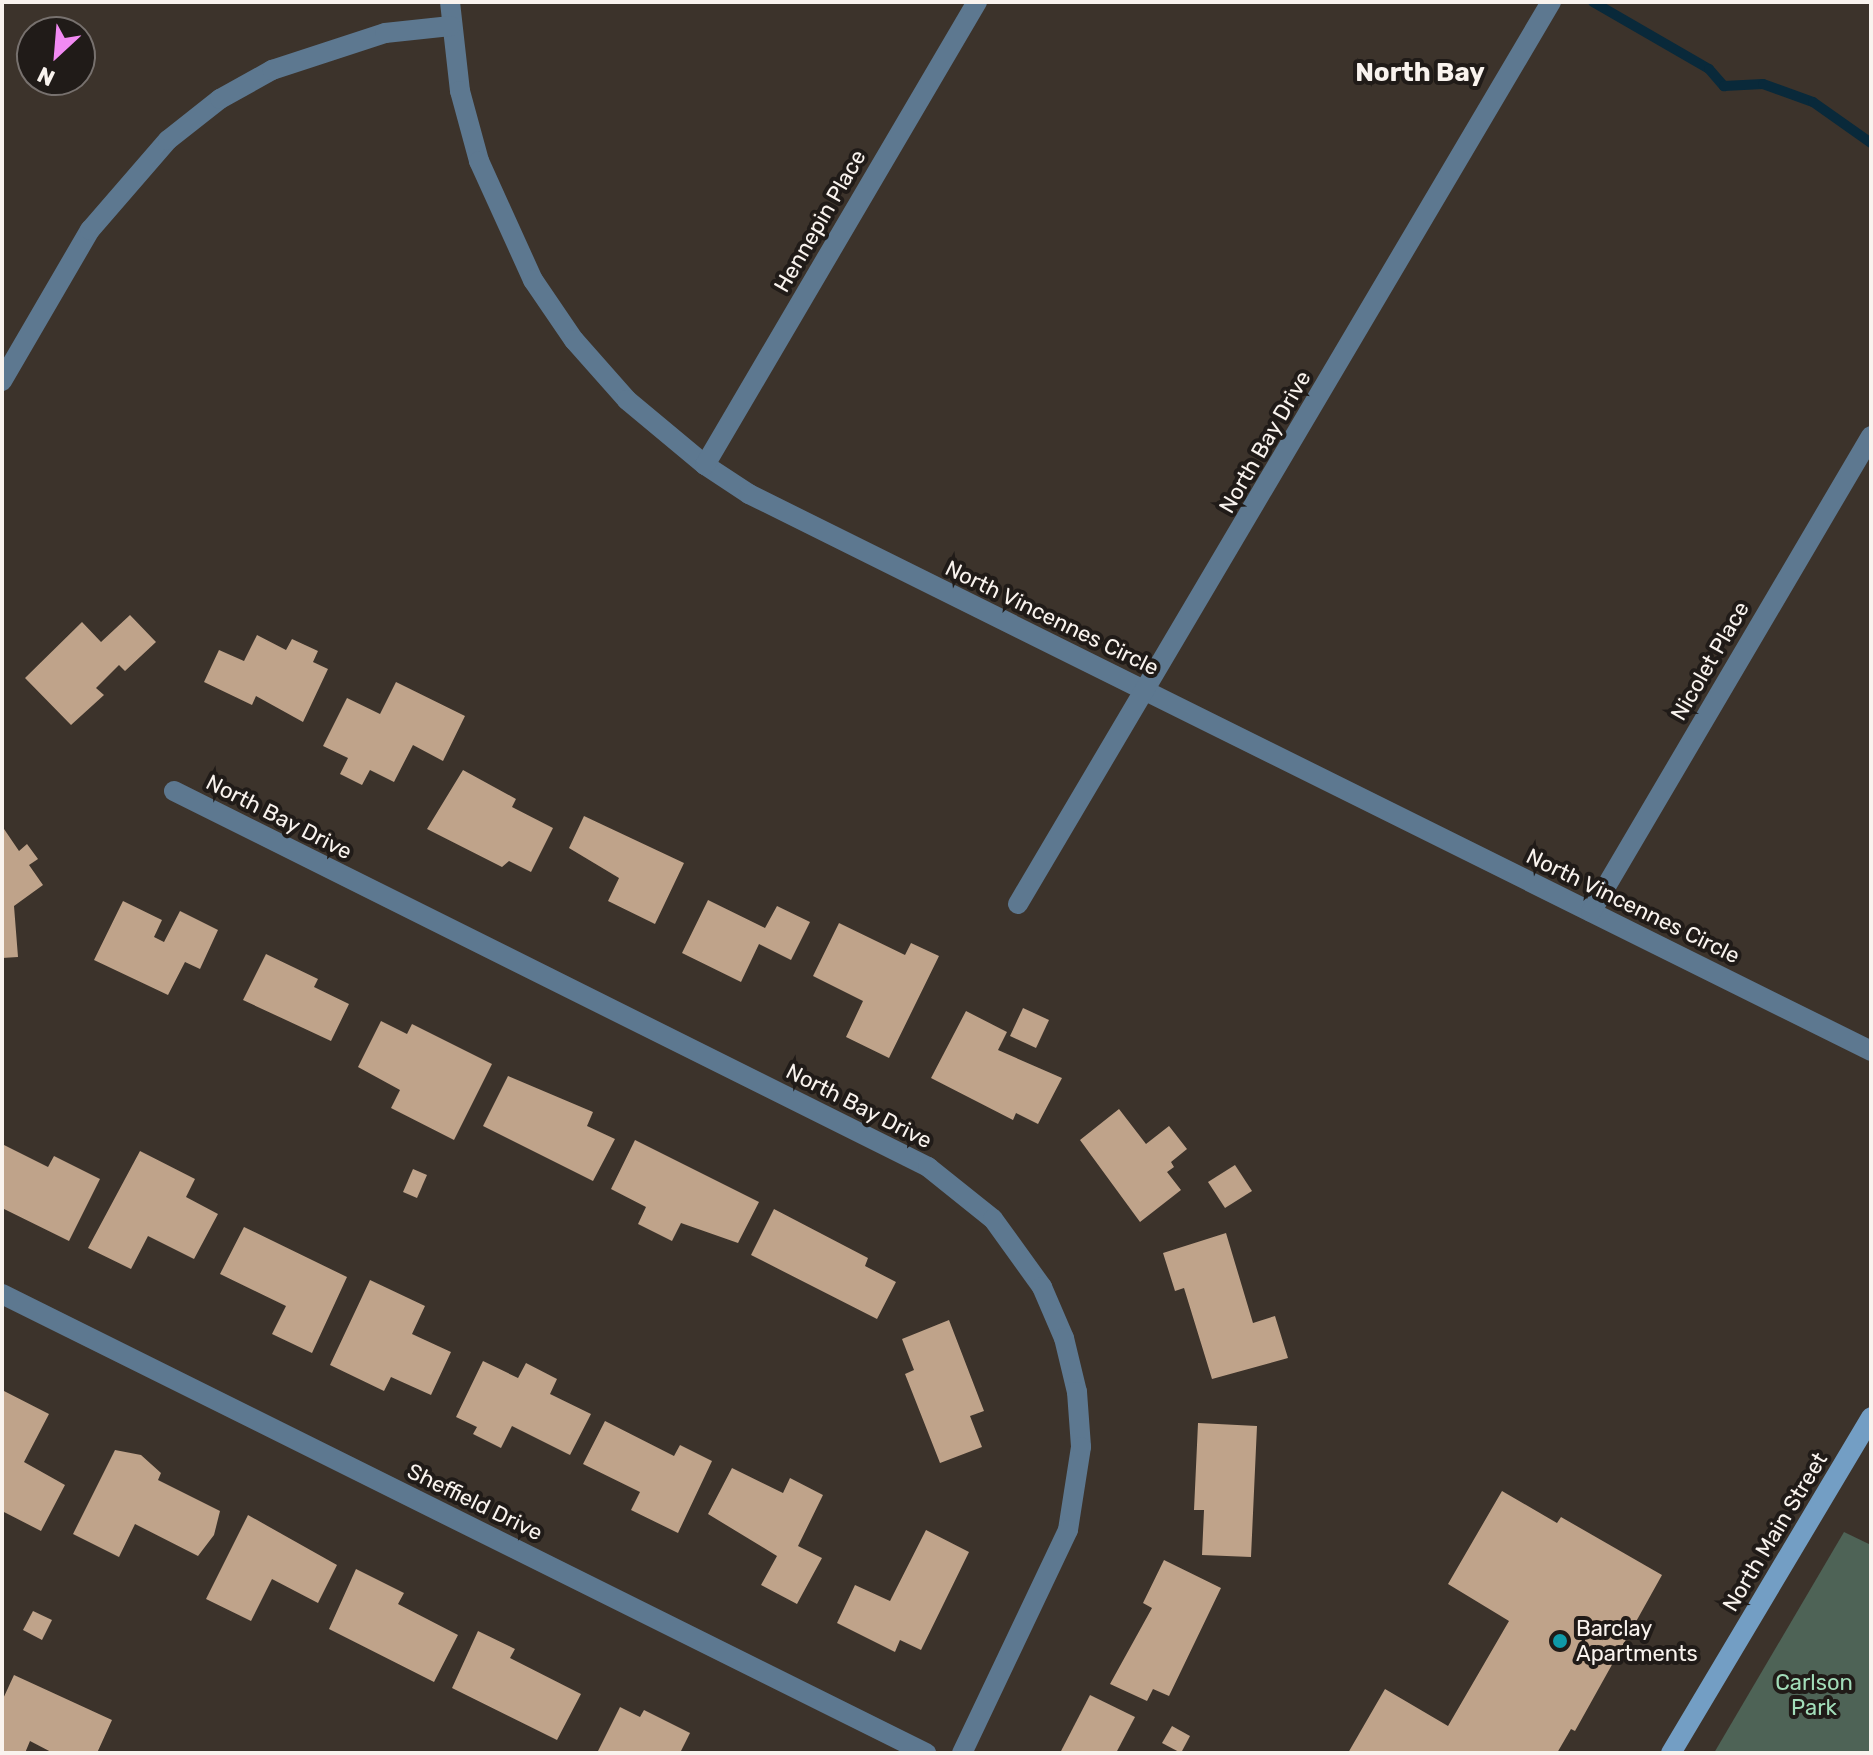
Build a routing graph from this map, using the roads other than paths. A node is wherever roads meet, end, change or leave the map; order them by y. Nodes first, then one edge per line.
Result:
1 (450, 2) edge
2 (977, 2) edge
3 (1551, 2) edge
4 (451, 26) junction
5 (2, 381) edge
6 (1871, 436) edge
7 (705, 465) junction
8 (1146, 691) junction
9 (174, 791) dead end
10 (1018, 904) dead end
11 (1591, 912) junction
12 (1871, 1051) edge
13 (2, 1294) edge
14 (1871, 1417) edge
15 (926, 1753) edge
16 (962, 1753) edge
17 (1671, 1753) edge

1 - 4 street, North Vincennes Circle
2 - 7 street, Hennepin Place
3 - 8 street, North Bay Drive
4 - 5 street
4 - 7 street, North Vincennes Circle
6 - 11 street, Nicolet Place
7 - 8 street, North Vincennes Circle
8 - 10 street, North Bay Drive
8 - 11 street, North Vincennes Circle
9 - 16 street, North Bay Drive
11 - 12 street, North Vincennes Circle
13 - 15 street, Sheffield Drive
14 - 17 main road, North Main Street

